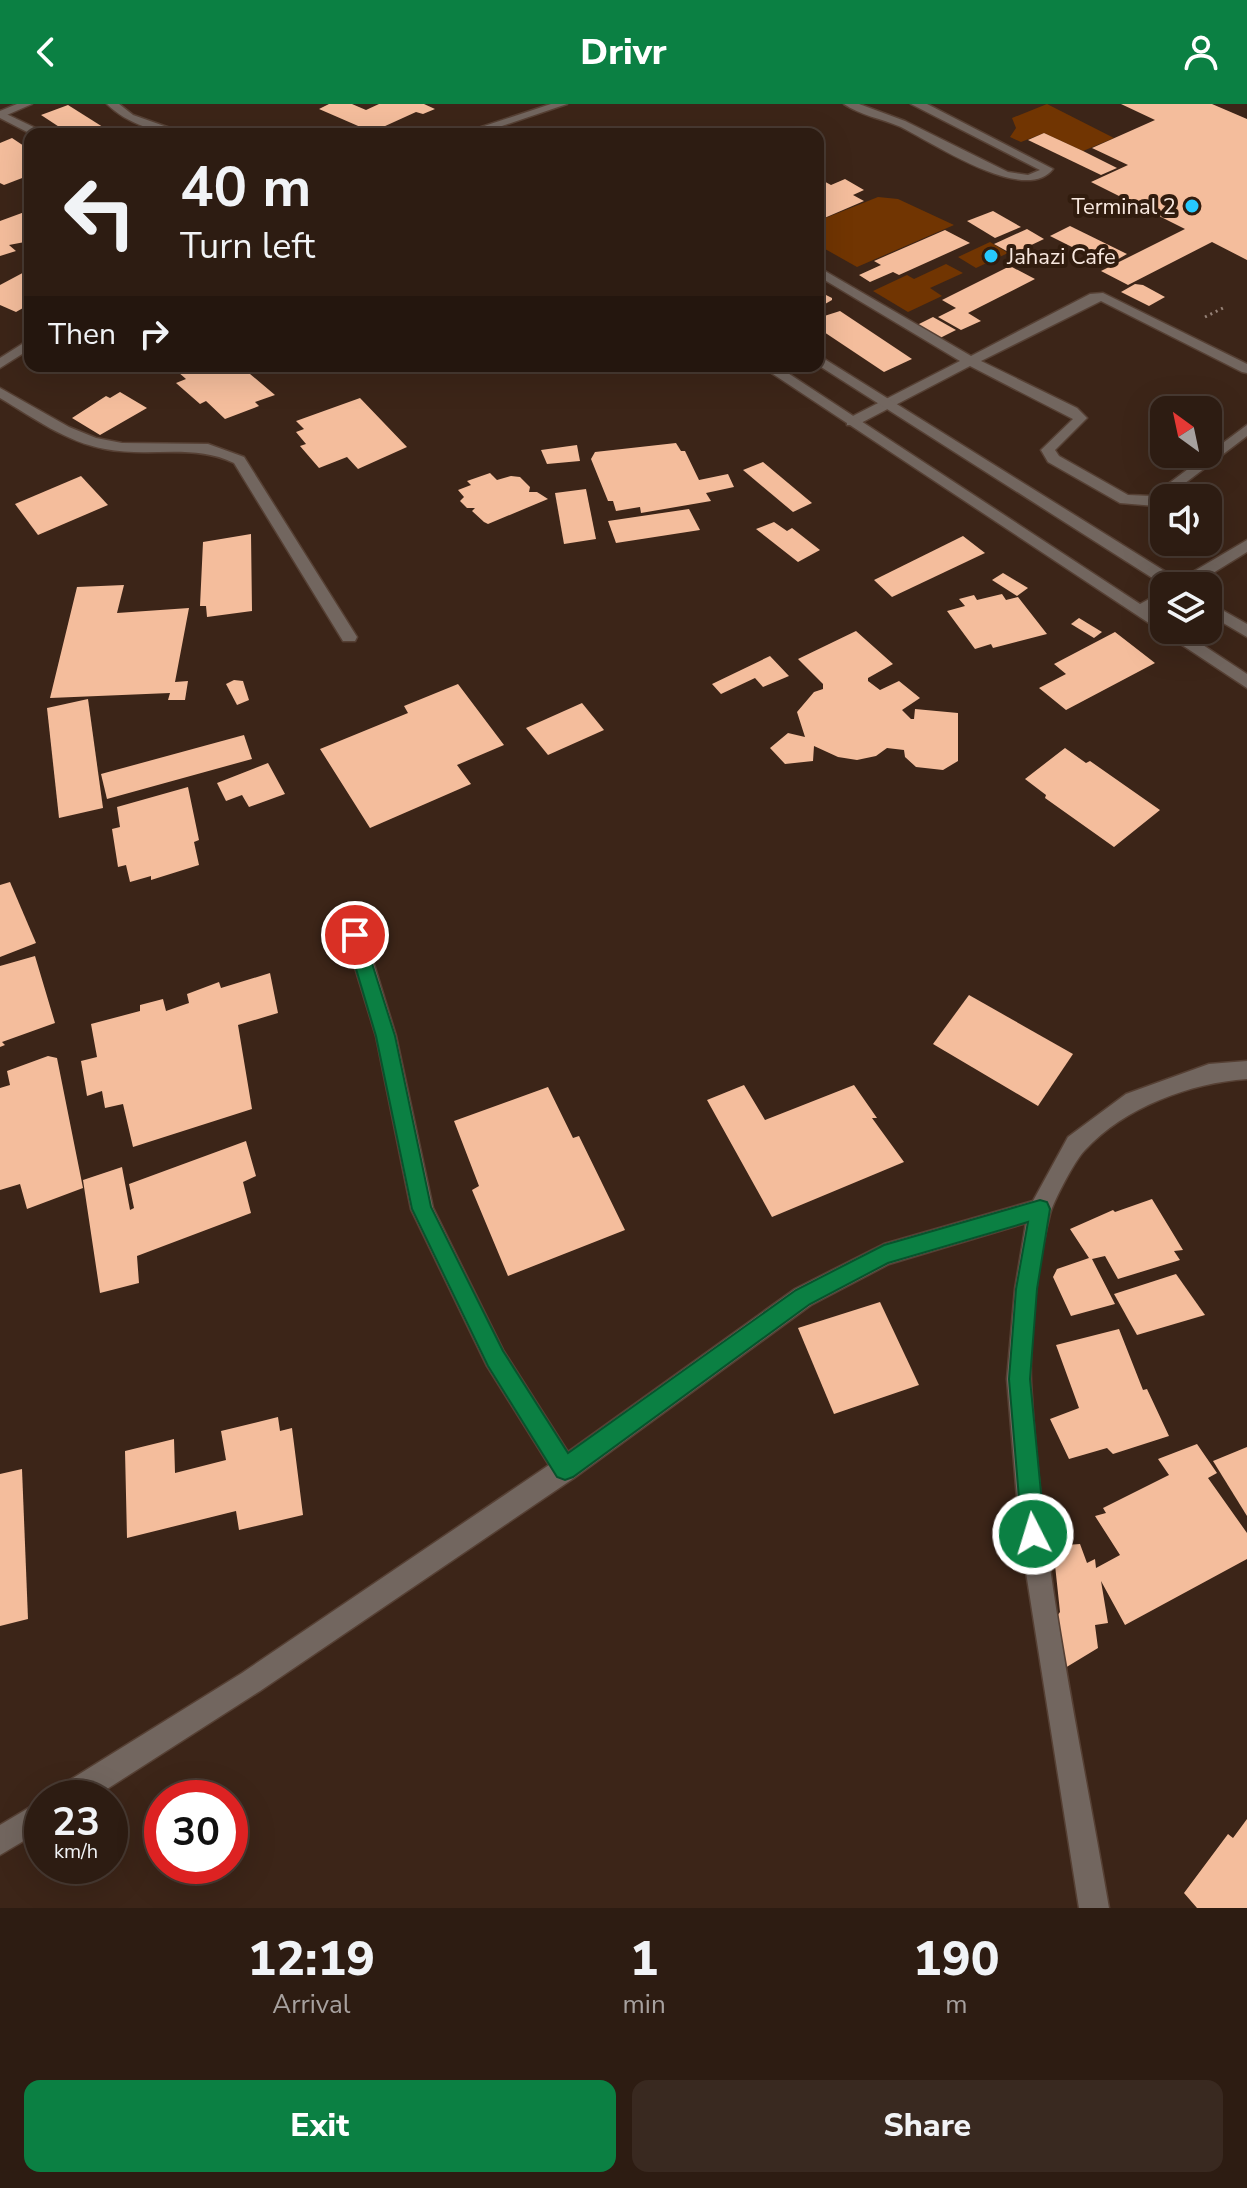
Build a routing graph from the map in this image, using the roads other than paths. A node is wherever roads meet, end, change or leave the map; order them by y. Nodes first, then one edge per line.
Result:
1 (27, 104) edge
2 (112, 104) edge
3 (562, 104) edge
4 (851, 104) edge
5 (916, 104) edge
6 (0, 114) edge
7 (961, 123) junction
8 (28, 128) edge
9 (163, 128) edge
10 (494, 128) edge
11 (911, 128) junction
12 (981, 133) junction
13 (971, 158) junction
14 (824, 275) edge
15 (24, 347) edge
16 (970, 361) junction
17 (824, 363) edge
18 (0, 364) edge
19 (1247, 369) edge
20 (777, 372) edge
21 (0, 392) edge
22 (889, 403) junction
23 (852, 422) junction
24 (1247, 429) edge
25 (1247, 545) edge
26 (1156, 572) edge
27 (1202, 572) edge
28 (1150, 605) edge
29 (1140, 611) junction
30 (1222, 616) edge
31 (1150, 618) edge
32 (1247, 631) edge
33 (349, 637) dead end
34 (1189, 644) edge
35 (1247, 682) edge
36 (355, 935) dead end
37 (1247, 1070) edge
38 (1040, 1209) junction
39 (565, 1469) junction
40 (96, 1780) edge
41 (24, 1826) edge
42 (0, 1841) edge
43 (1093, 1907) edge

1 - 6 street
2 - 9 street
3 - 10 street
4 - 11 street
5 - 7 street
6 - 8 street
7 - 11 street
7 - 12 street
11 - 13 street
12 - 13 street
12 - 13 street
14 - 16 street
15 - 18 street
16 - 19 street
16 - 22 street
16 - 24 street
17 - 22 street
20 - 23 street
21 - 33 street
22 - 23 street
22 - 26 street
23 - 29 street
25 - 27 street
28 - 29 street
29 - 31 street
30 - 32 street
34 - 35 street
36 - 39 street
37 - 38 street
38 - 39 street
38 - 43 street
39 - 40 street
41 - 42 street

